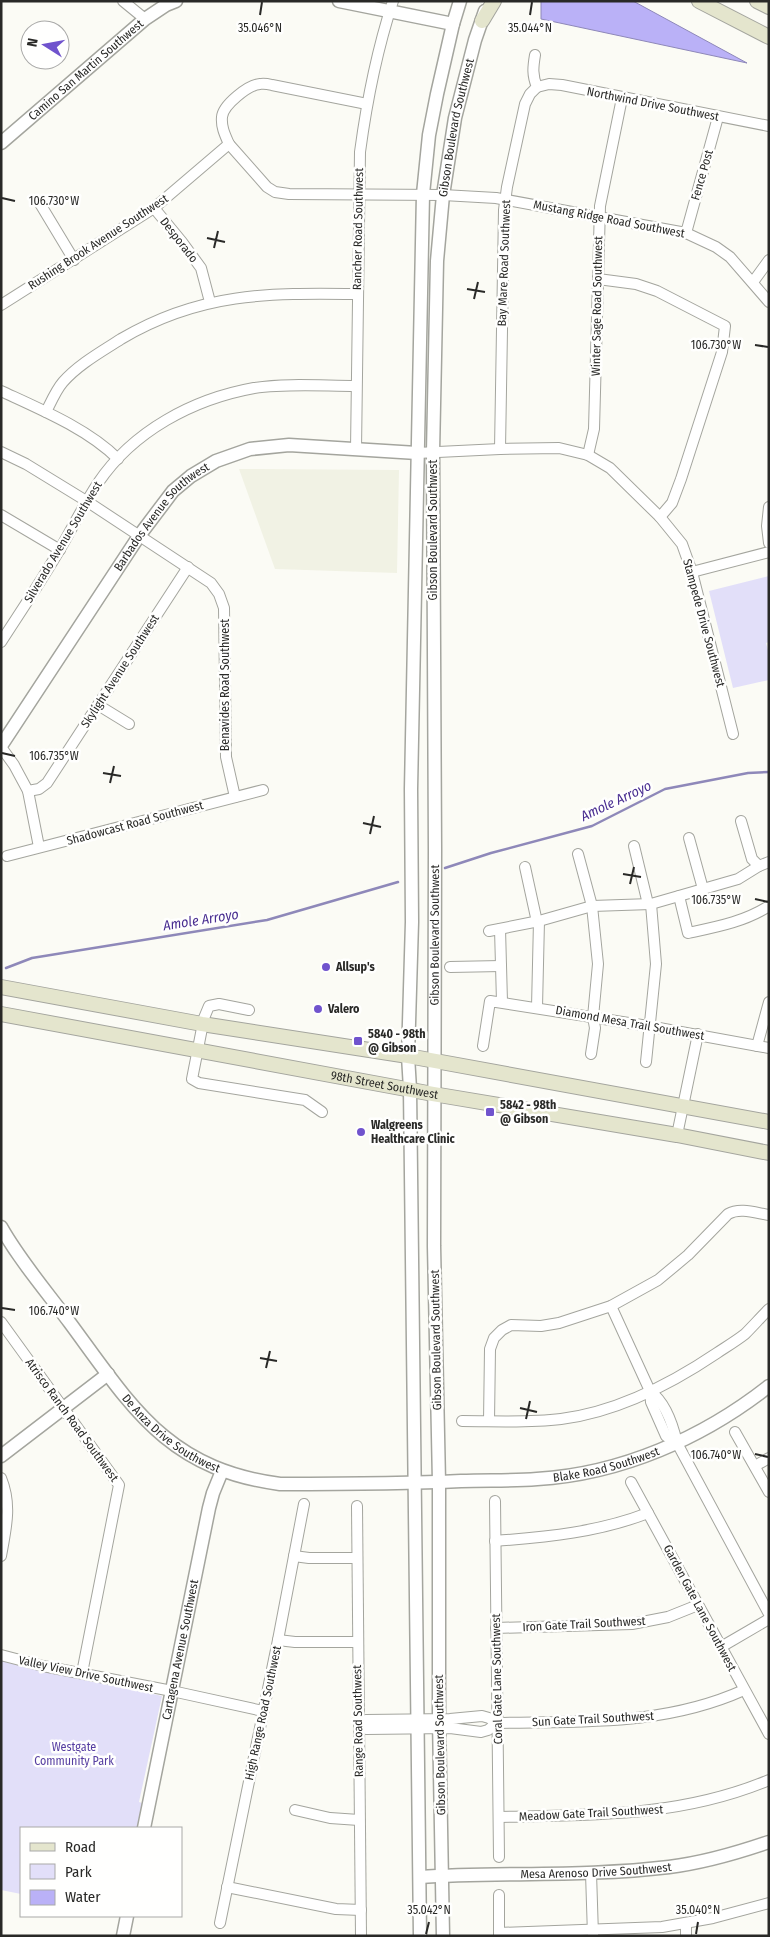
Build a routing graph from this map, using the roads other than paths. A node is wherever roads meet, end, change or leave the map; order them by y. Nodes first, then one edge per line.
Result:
1 (123, 1) edge
2 (176, 1) edge
3 (339, 1) edge
4 (460, 1) edge
5 (489, 1) edge
6 (494, 1) edge
7 (699, 1) edge
8 (757, 1) edge
9 (391, 6) edge
10 (769, 7) edge
11 (145, 19) junction
12 (482, 21) junction
13 (453, 24) junction
14 (769, 37) edge
15 (535, 55) dead end
16 (537, 87) junction
17 (622, 98) junction
18 (367, 104) junction
19 (718, 117) junction
20 (769, 126) edge
21 (1, 142) edge
22 (230, 144) junction
23 (358, 194) junction
24 (423, 194) junction
25 (442, 194) junction
26 (505, 199) junction
27 (39, 202) dead end
28 (154, 208) junction
29 (599, 216) junction
30 (686, 233) junction
31 (74, 260) junction
32 (769, 260) edge
33 (598, 279) junction
34 (753, 282) junction
35 (357, 294) junction
36 (210, 302) junction
37 (769, 302) edge
38 (1, 305) edge
39 (356, 386) junction
40 (1, 391) edge
41 (46, 412) junction
42 (500, 449) junction
43 (356, 450) junction
44 (1, 452) edge
45 (433, 452) junction
46 (417, 453) junction
47 (588, 455) junction
48 (118, 459) junction
49 (88, 502) junction
50 (769, 508) edge
51 (1, 515) edge
52 (660, 517) junction
53 (140, 536) junction
54 (769, 543) edge
55 (60, 550) junction
56 (769, 552) edge
57 (188, 567) junction
58 (692, 572) junction
59 (1, 620) edge
60 (11, 626) junction
61 (1, 642) edge
62 (98, 705) junction
63 (129, 724) dead end
64 (733, 734) dead end
65 (1, 747) edge
66 (263, 790) dead end
67 (28, 791) junction
68 (235, 796) junction
69 (742, 821) dead end
70 (688, 838) dead end
71 (634, 846) dead end
72 (39, 848) junction
73 (578, 854) dead end
74 (7, 856) dead end
75 (764, 864) edge
76 (525, 867) dead end
77 (703, 889) junction
78 (679, 896) junction
79 (650, 904) junction
80 (592, 906) junction
81 (769, 906) edge
82 (538, 922) junction
83 (500, 929) junction
84 (489, 931) dead end
85 (501, 966) junction
86 (450, 967) dead end
87 (1, 987) edge
88 (502, 1002) junction
89 (769, 1002) edge
90 (537, 1007) junction
91 (249, 1010) dead end
92 (1, 1014) edge
93 (593, 1017) junction
94 (202, 1024) junction
95 (648, 1026) junction
96 (698, 1034) junction
97 (482, 1046) dead end
98 (757, 1046) junction
99 (769, 1048) edge
100 (197, 1050) junction
101 (591, 1054) dead end
102 (408, 1056) junction
103 (434, 1061) junction
104 (646, 1062) dead end
105 (410, 1089) junction
106 (433, 1094) junction
107 (684, 1106) junction
108 (322, 1112) dead end
109 (769, 1122) edge
110 (677, 1135) junction
111 (769, 1153) edge
112 (769, 1215) edge
113 (1, 1227) edge
114 (611, 1306) junction
115 (769, 1309) edge
116 (1, 1322) edge
117 (108, 1374) junction
118 (769, 1386) edge
119 (650, 1391) junction
120 (64, 1407) junction
121 (462, 1421) dead end
122 (489, 1421) junction
123 (735, 1432) dead end
124 (677, 1443) junction
125 (1, 1456) edge
126 (769, 1458) edge
127 (755, 1466) junction
128 (222, 1471) junction
129 (1, 1478) edge
130 (427, 1482) junction
131 (631, 1482) dead end
132 (769, 1492) edge
133 (495, 1501) dead end
134 (304, 1504) dead end
135 (357, 1506) dead end
136 (648, 1512) junction
137 (495, 1541) junction
138 (1, 1556) edge
139 (294, 1556) junction
140 (357, 1558) junction
141 (698, 1605) junction
142 (769, 1614) edge
143 (769, 1620) edge
144 (496, 1628) junction
145 (278, 1640) junction
146 (357, 1642) junction
147 (721, 1647) junction
148 (1, 1655) edge
149 (82, 1673) junction
150 (744, 1690) junction
151 (172, 1691) junction
152 (263, 1711) junction
153 (473, 1717) junction
154 (498, 1723) junction
155 (418, 1724) junction
156 (439, 1724) junction
157 (359, 1726) junction
158 (473, 1731) junction
159 (769, 1734) edge
160 (769, 1780) edge
161 (295, 1810) dead end
162 (499, 1817) junction
163 (359, 1820) junction
164 (144, 1827) edge
165 (769, 1842) edge
166 (499, 1857) dead end
167 (591, 1873) junction
168 (443, 1876) junction
169 (420, 1877) junction
170 (227, 1887) junction
171 (499, 1895) dead end
172 (769, 1903) edge
173 (361, 1910) junction
174 (127, 1917) edge
175 (220, 1923) dead end
176 (686, 1923) junction
177 (593, 1933) edge
178 (499, 1934) edge
179 (123, 1936) edge
180 (361, 1936) edge
181 (420, 1936) edge
182 (443, 1936) edge
183 (686, 1936) edge

1 - 11 street
2 - 11 street, Camino San Martin Southwest
3 - 9 street
4 - 13 street, Gibson Boulevard Southwest
5 - 12 street, Gibson Boulevard Southwest
6 - 12 main road
7 - 14 main road
8 - 10 main road
9 - 13 street
9 - 18 street, Rancher Road Southwest
11 - 21 street, Camino San Martin Southwest
12 - 25 street, Gibson Boulevard Southwest
13 - 24 street, Gibson Boulevard Southwest
15 - 16 street
16 - 17 street, Northwind Drive Southwest
16 - 26 street, Bay Mare Road Southwest
17 - 19 street, Northwind Drive Southwest
17 - 29 street, Winter Sage Road Southwest
18 - 22 street
18 - 23 street, Rancher Road Southwest
19 - 20 street, Northwind Drive Southwest
19 - 30 street, Fence Post
22 - 23 street, Mustang Ridge Road Southwest
22 - 28 street, Rushing Brook Avenue Southwest
23 - 24 street, Mustang Ridge Road Southwest
23 - 35 street, Rancher Road Southwest
24 - 25 street, Mustang Ridge Road Southwest
24 - 46 street, Gibson Boulevard Southwest
25 - 26 street, Mustang Ridge Road Southwest
25 - 45 street, Gibson Boulevard Southwest
26 - 29 street, Mustang Ridge Road Southwest
26 - 42 street, Bay Mare Road Southwest
27 - 31 street
28 - 31 street, Rushing Brook Avenue Southwest
28 - 36 street, Desporado
29 - 30 street, Mustang Ridge Road Southwest
29 - 33 street, Winter Sage Road Southwest
30 - 34 street, Mustang Ridge Road Southwest
31 - 38 street, Rushing Brook Avenue Southwest
32 - 34 street
33 - 47 street, Winter Sage Road Southwest
33 - 52 street
34 - 37 street, Mustang Ridge Road Southwest
35 - 36 street
35 - 39 street, Rancher Road Southwest
36 - 41 street
39 - 43 street, Rancher Road Southwest
39 - 48 street, Silverado Avenue Southwest
40 - 41 street
41 - 48 street
42 - 45 street, Stampede Drive Southwest
42 - 47 street, Stampede Drive Southwest
43 - 46 street, Barbados Avenue Southwest
43 - 53 street, Barbados Avenue Southwest
44 - 49 street, Benavides Road Southwest
45 - 46 street, Stampede Drive Southwest
45 - 103 street, Gibson Boulevard Southwest
46 - 102 street, Gibson Boulevard Southwest
47 - 52 street, Stampede Drive Southwest
48 - 49 street, Silverado Avenue Southwest
49 - 53 street, Benavides Road Southwest
49 - 55 street, Silverado Avenue Southwest
50 - 54 street
51 - 55 street
52 - 58 street, Stampede Drive Southwest
53 - 57 street, Benavides Road Southwest
53 - 65 street, Barbados Avenue Southwest
55 - 60 street, Silverado Avenue Southwest
56 - 58 street
57 - 62 street, Skylight Avenue Southwest
57 - 68 street, Benavides Road Southwest
58 - 64 street, Stampede Drive Southwest
59 - 60 street
60 - 61 street, Silverado Avenue Southwest
62 - 63 street
62 - 67 street, Skylight Avenue Southwest
65 - 67 street
66 - 68 street, Shadowcast Road Southwest
67 - 72 street
68 - 72 street, Shadowcast Road Southwest
69 - 75 street
70 - 77 street
71 - 79 street
72 - 74 street, Shadowcast Road Southwest
73 - 80 street
75 - 77 street
76 - 82 street
77 - 78 street
78 - 79 street
78 - 81 street
79 - 80 street
79 - 95 street
80 - 82 street
80 - 93 street
82 - 83 street
82 - 90 street
83 - 84 street
83 - 85 street
85 - 86 street
85 - 88 street
87 - 94 main road
88 - 90 street, Diamond Mesa Trail Southwest
88 - 97 street, Diamond Mesa Trail Southwest
89 - 98 street
90 - 93 street, Diamond Mesa Trail Southwest
91 - 94 street
92 - 100 main road, 98th Street Southwest
93 - 95 street, Diamond Mesa Trail Southwest
93 - 101 street
94 - 100 street
94 - 102 main road
95 - 96 street, Diamond Mesa Trail Southwest
95 - 104 street
96 - 98 street, Diamond Mesa Trail Southwest
96 - 107 street
98 - 99 street, Diamond Mesa Trail Southwest
100 - 105 main road, 98th Street Southwest
100 - 108 street
102 - 103 main road
102 - 105 street, Gibson Boulevard Southwest
103 - 106 street, Gibson Boulevard Southwest
103 - 107 main road
105 - 106 main road, 98th Street Southwest
105 - 130 street, Gibson Boulevard Southwest
106 - 110 main road, 98th Street Southwest
106 - 130 street, Gibson Boulevard Southwest
107 - 109 main road
107 - 110 street
110 - 111 main road, 98th Street Southwest
112 - 114 street
113 - 117 street, De Anza Drive Southwest
114 - 119 street
114 - 122 street
115 - 119 street
116 - 120 street, Atrisco Ranch Road Southwest
117 - 120 street
117 - 128 street, De Anza Drive Southwest
118 - 124 street, Blake Road Southwest
119 - 122 street
119 - 124 street
120 - 125 street
120 - 149 street, Atrisco Ranch Road Southwest
121 - 122 street
123 - 127 street
124 - 130 street, Blake Road Southwest
124 - 142 street
126 - 127 street
127 - 132 street
128 - 130 street, De Anza Drive Southwest
128 - 151 street, Cartagena Avenue Southwest
129 - 138 street
130 - 155 street, Gibson Boulevard Southwest
130 - 156 street, Gibson Boulevard Southwest
131 - 136 street, Garden Gate Lane Southwest
133 - 137 street, Coral Gate Lane Southwest
134 - 139 street, High Range Road Southwest
135 - 140 street, Range Road Southwest
136 - 137 street
136 - 141 street, Garden Gate Lane Southwest
137 - 144 street, Coral Gate Lane Southwest
139 - 140 street
139 - 145 street, High Range Road Southwest
140 - 146 street, Range Road Southwest
141 - 144 street, Iron Gate Trail Southwest
141 - 147 street, Garden Gate Lane Southwest
143 - 147 street
144 - 154 street, Coral Gate Lane Southwest
145 - 146 street
145 - 152 street, High Range Road Southwest
146 - 157 street, Range Road Southwest
147 - 150 street, Garden Gate Lane Southwest
148 - 149 street, Valley View Drive Southwest
149 - 151 street, Valley View Drive Southwest
150 - 154 street, Sun Gate Trail Southwest
150 - 159 street, Garden Gate Lane Southwest
151 - 152 street, Valley View Drive Southwest
151 - 164 street, Cartagena Avenue Southwest
152 - 170 street, High Range Road Southwest
153 - 154 street, Sun Gate Trail Southwest
153 - 156 street, Sun Gate Trail Southwest
153 - 158 street
154 - 158 street, Sun Gate Trail Southwest
154 - 162 street, Coral Gate Lane Southwest
155 - 156 street
155 - 157 street
155 - 169 street, Gibson Boulevard Southwest
156 - 158 street, Sun Gate Trail Southwest
156 - 168 street, Gibson Boulevard Southwest
157 - 163 street, Range Road Southwest
160 - 162 street, Meadow Gate Trail Southwest
161 - 163 street
162 - 166 street, Coral Gate Lane Southwest
163 - 173 street, Range Road Southwest
165 - 167 street, Mesa Arenoso Drive Southwest
167 - 168 street, Mesa Arenoso Drive Southwest
167 - 177 street
168 - 169 street, Mesa Arenoso Drive Southwest
168 - 182 street, Gibson Boulevard Southwest
169 - 181 street, Gibson Boulevard Southwest
170 - 173 street
170 - 175 street, High Range Road Southwest
171 - 178 street
172 - 176 street
173 - 180 street, Range Road Southwest
174 - 179 street
176 - 177 street
176 - 183 street
177 - 178 street

